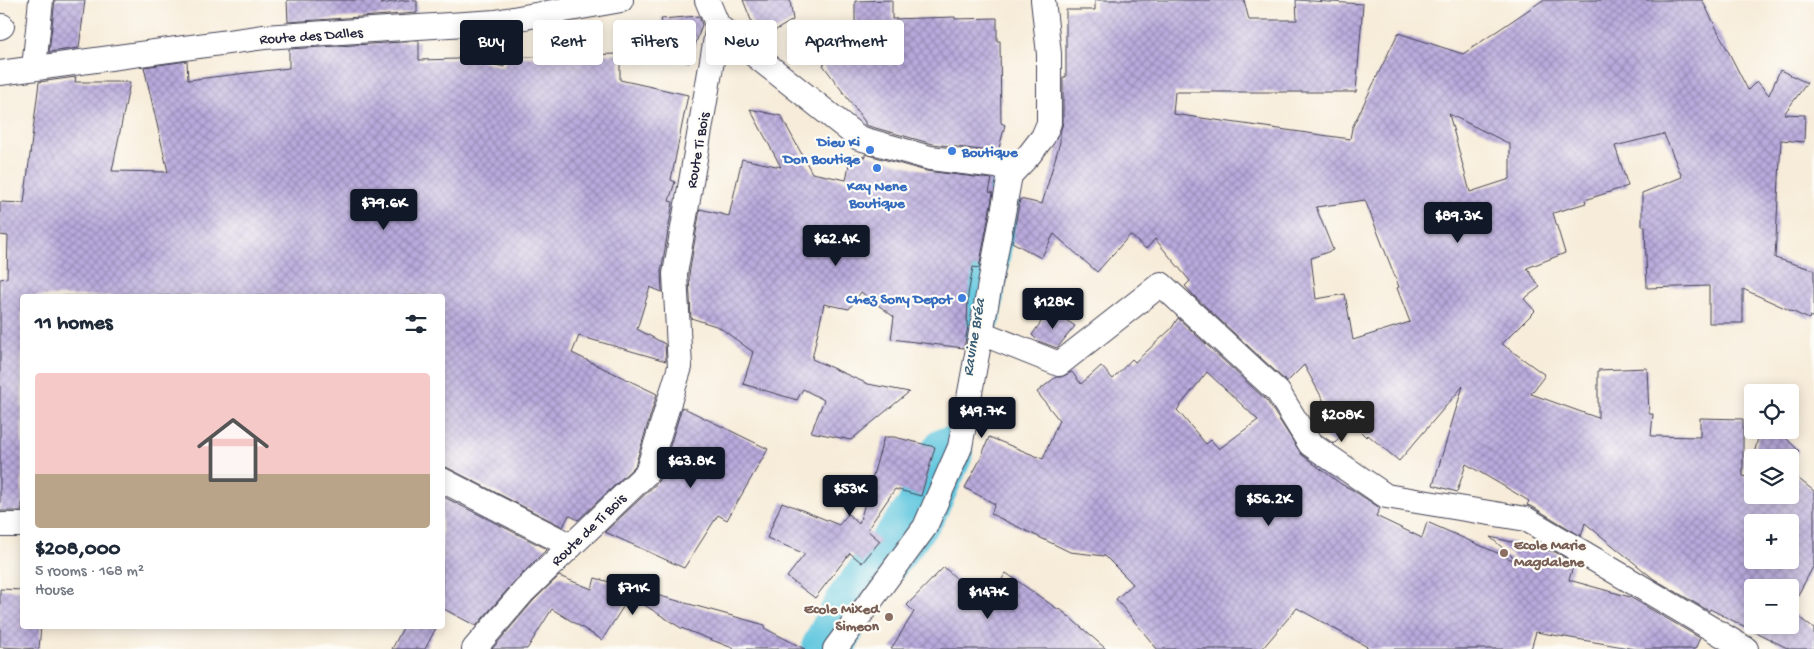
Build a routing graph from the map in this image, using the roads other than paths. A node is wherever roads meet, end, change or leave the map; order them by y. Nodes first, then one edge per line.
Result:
1 (41, 0) edge
2 (621, 0) edge
3 (707, 0) edge
4 (1043, 0) edge
5 (598, 2) edge
6 (715, 20) edge
7 (711, 65) edge
8 (767, 65) edge
9 (34, 68) junction
10 (0, 73) edge
11 (1010, 175) junction
12 (675, 274) joint
13 (981, 333) junction
14 (445, 482) edge
15 (0, 525) edge
16 (20, 525) edge
17 (571, 546) junction
18 (474, 649) edge
19 (835, 649) edge
20 (1746, 649) edge

1 - 9 street
2 - 5 street, Route des Dalles
3 - 6 street
4 - 11 street
5 - 9 street, Route des Dalles
7 - 12 street, Route Ti Bois
8 - 11 street
9 - 10 street, Route des Dalles
11 - 13 street
12 - 17 street, Route de Ti Bois
13 - 19 street
13 - 20 street
14 - 17 street
15 - 16 street
17 - 18 street, Route de Ti Bois

